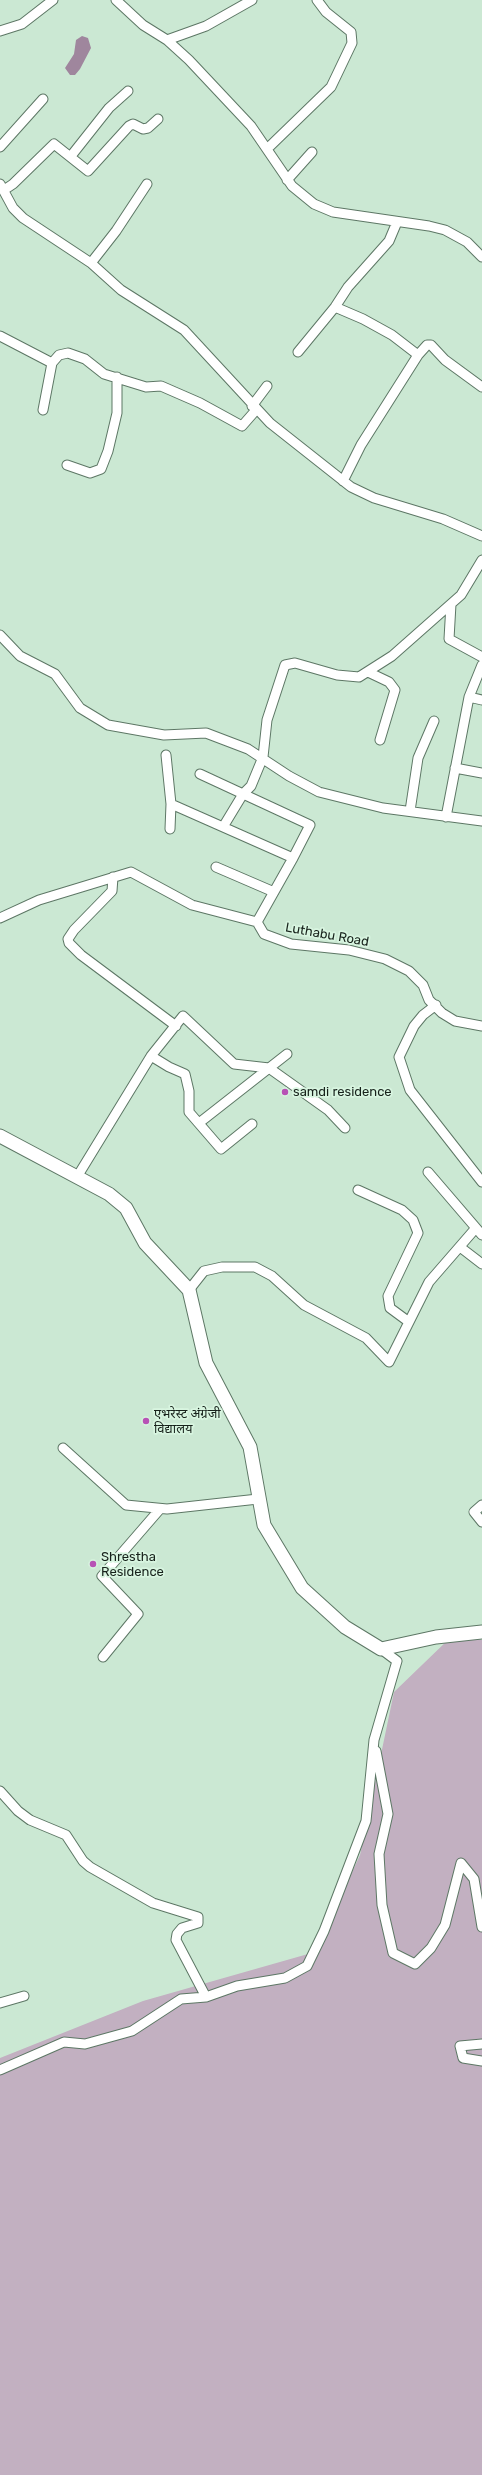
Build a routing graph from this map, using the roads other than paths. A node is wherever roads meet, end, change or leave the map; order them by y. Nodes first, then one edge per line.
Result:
1 (53, 0) edge
2 (116, 0) edge
3 (252, 0) edge
4 (317, 0) edge
5 (0, 32) edge
6 (167, 40) junction
7 (128, 91) dead end
8 (43, 99) dead end
9 (158, 119) dead end
10 (0, 147) edge
11 (267, 149) junction
12 (312, 152) dead end
13 (71, 156) junction
14 (287, 180) junction
15 (147, 184) dead end
16 (2, 187) edge
17 (397, 222) junction
18 (482, 256) edge
19 (90, 263) junction
20 (335, 307) junction
21 (0, 336) edge
22 (298, 352) dead end
23 (418, 354) junction
24 (52, 363) junction
25 (117, 377) junction
26 (267, 386) dead end
27 (482, 387) edge
28 (254, 408) junction
29 (43, 410) dead end
30 (67, 465) dead end
31 (343, 480) junction
32 (482, 536) edge
33 (482, 560) edge
34 (451, 604) junction
35 (0, 635) edge
36 (482, 657) edge
37 (482, 665) edge
38 (368, 672) junction
39 (469, 697) junction
40 (482, 700) edge
41 (434, 721) dead end
42 (380, 740) dead end
43 (166, 755) dead end
44 (263, 757) junction
45 (455, 768) junction
46 (482, 773) edge
47 (200, 774) dead end
48 (243, 794) junction
49 (171, 804) junction
50 (410, 811) junction
51 (446, 817) junction
52 (482, 821) edge
53 (223, 827) junction
54 (170, 829) dead end
55 (293, 858) junction
56 (216, 867) dead end
57 (113, 877) junction
58 (274, 892) junction
59 (0, 918) edge
60 (257, 922) junction
61 (436, 1005) junction
62 (176, 1026) junction
63 (482, 1026) edge
64 (287, 1054) dead end
65 (151, 1056) junction
66 (269, 1068) junction
67 (199, 1123) junction
68 (252, 1124) dead end
69 (344, 1128) dead end
70 (0, 1136) edge
71 (428, 1172) dead end
72 (77, 1177) junction
73 (482, 1182) edge
74 (358, 1190) dead end
75 (475, 1229) junction
76 (482, 1235) edge
77 (460, 1248) junction
78 (482, 1264) edge
79 (189, 1290) junction
80 (408, 1322) junction
81 (63, 1448) dead end
82 (258, 1499) junction
83 (482, 1505) edge
84 (160, 1509) junction
85 (482, 1522) edge
86 (482, 1632) edge
87 (381, 1648) junction
88 (103, 1657) dead end
89 (374, 1740) junction
90 (0, 1791) edge
91 (482, 1927) edge
92 (24, 1996) dead end
93 (206, 1996) junction
94 (0, 2003) edge
95 (482, 2044) edge
96 (482, 2061) edge
97 (0, 2070) edge

1 - 5 street
2 - 6 street
3 - 6 street
4 - 11 street
6 - 11 street
7 - 13 street
8 - 10 street
9 - 13 street
11 - 14 street
12 - 14 street
13 - 16 street
14 - 17 street
15 - 19 street
16 - 19 street
17 - 18 street
17 - 20 street
19 - 28 street
20 - 22 street
20 - 23 street
21 - 24 street
23 - 27 street
23 - 31 street
24 - 25 street
24 - 29 street
25 - 28 street
25 - 30 street
26 - 28 street
28 - 31 street
31 - 32 street
33 - 34 street
34 - 36 street
34 - 38 street
35 - 44 street
37 - 39 street
38 - 42 street
38 - 44 street
39 - 40 street
39 - 45 street
41 - 50 street
43 - 49 street
44 - 48 street
44 - 50 street
45 - 46 street
45 - 51 street
47 - 48 street
48 - 53 street
48 - 55 street
49 - 53 street
49 - 54 street
50 - 51 street
51 - 52 street
53 - 55 street
55 - 58 street
56 - 58 street
57 - 59 street
57 - 60 street
57 - 62 street
58 - 60 street
60 - 61 street, Luthabu Road
61 - 63 street, Luthabu Road
61 - 73 street
62 - 65 street
62 - 66 street
64 - 66 street
65 - 67 street
65 - 72 street
66 - 67 street
66 - 69 street
67 - 68 street
70 - 72 main road
71 - 75 street
72 - 79 main road
74 - 80 street
75 - 76 street
75 - 77 street
77 - 78 street
77 - 80 street
79 - 80 street
79 - 82 main road
81 - 84 street
82 - 84 street
82 - 87 main road
83 - 85 street
84 - 88 street
86 - 87 main road
87 - 89 street
89 - 91 street
89 - 93 street
90 - 93 street
92 - 94 street
93 - 97 street
95 - 96 street

